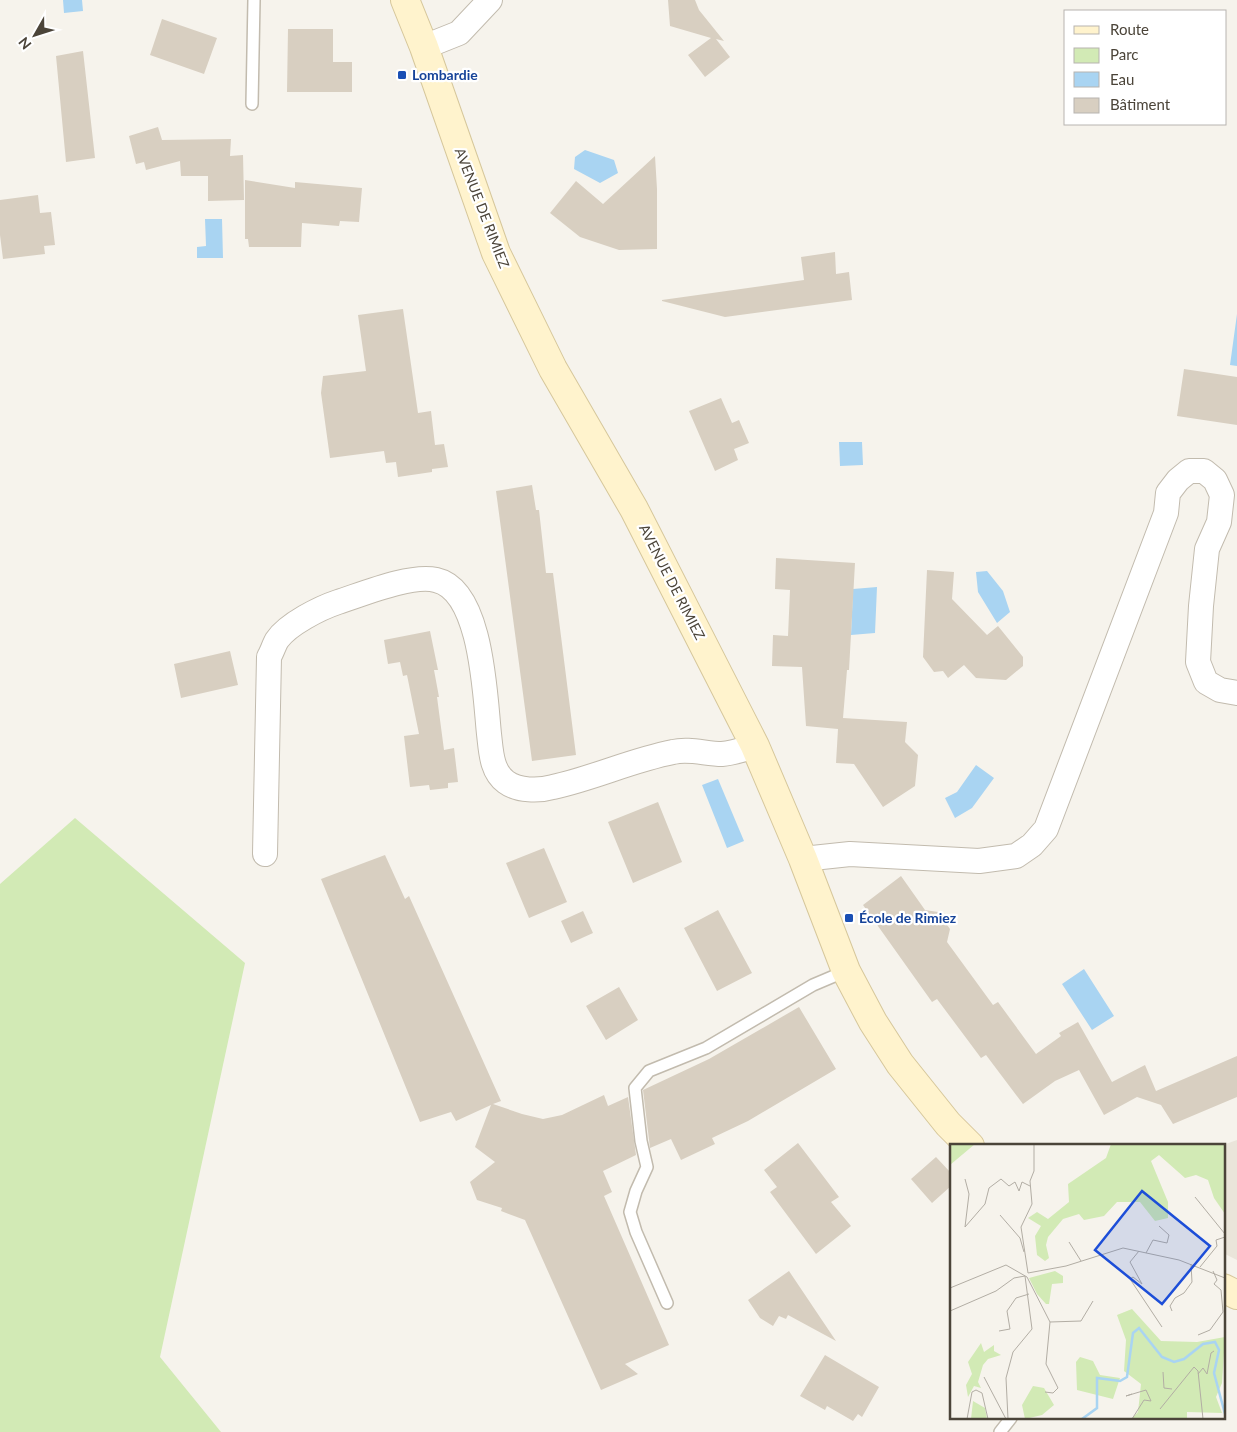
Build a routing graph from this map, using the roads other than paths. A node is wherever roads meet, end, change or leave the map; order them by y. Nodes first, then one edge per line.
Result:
1 (254, 0) edge
2 (405, 0) edge
3 (490, 0) edge
4 (424, 47) junction
5 (252, 104) dead end
6 (1237, 693) edge
7 (755, 746) junction
8 (265, 854) dead end
9 (803, 859) junction
10 (846, 972) junction
11 (968, 1144) edge
12 (1224, 1288) edge
13 (1237, 1295) edge
14 (667, 1303) dead end
15 (1009, 1420) edge
16 (1000, 1432) edge

1 - 5 lane
2 - 4 street, AVENUE DE RIMIEZ
3 - 4 street
4 - 7 street, AVENUE DE RIMIEZ
6 - 9 street
7 - 8 street
7 - 9 street, AVENUE DE RIMIEZ
9 - 10 street, AVENUE DE RIMIEZ
10 - 11 street, AVENUE DE RIMIEZ
10 - 14 lane
12 - 13 street
15 - 16 lane

